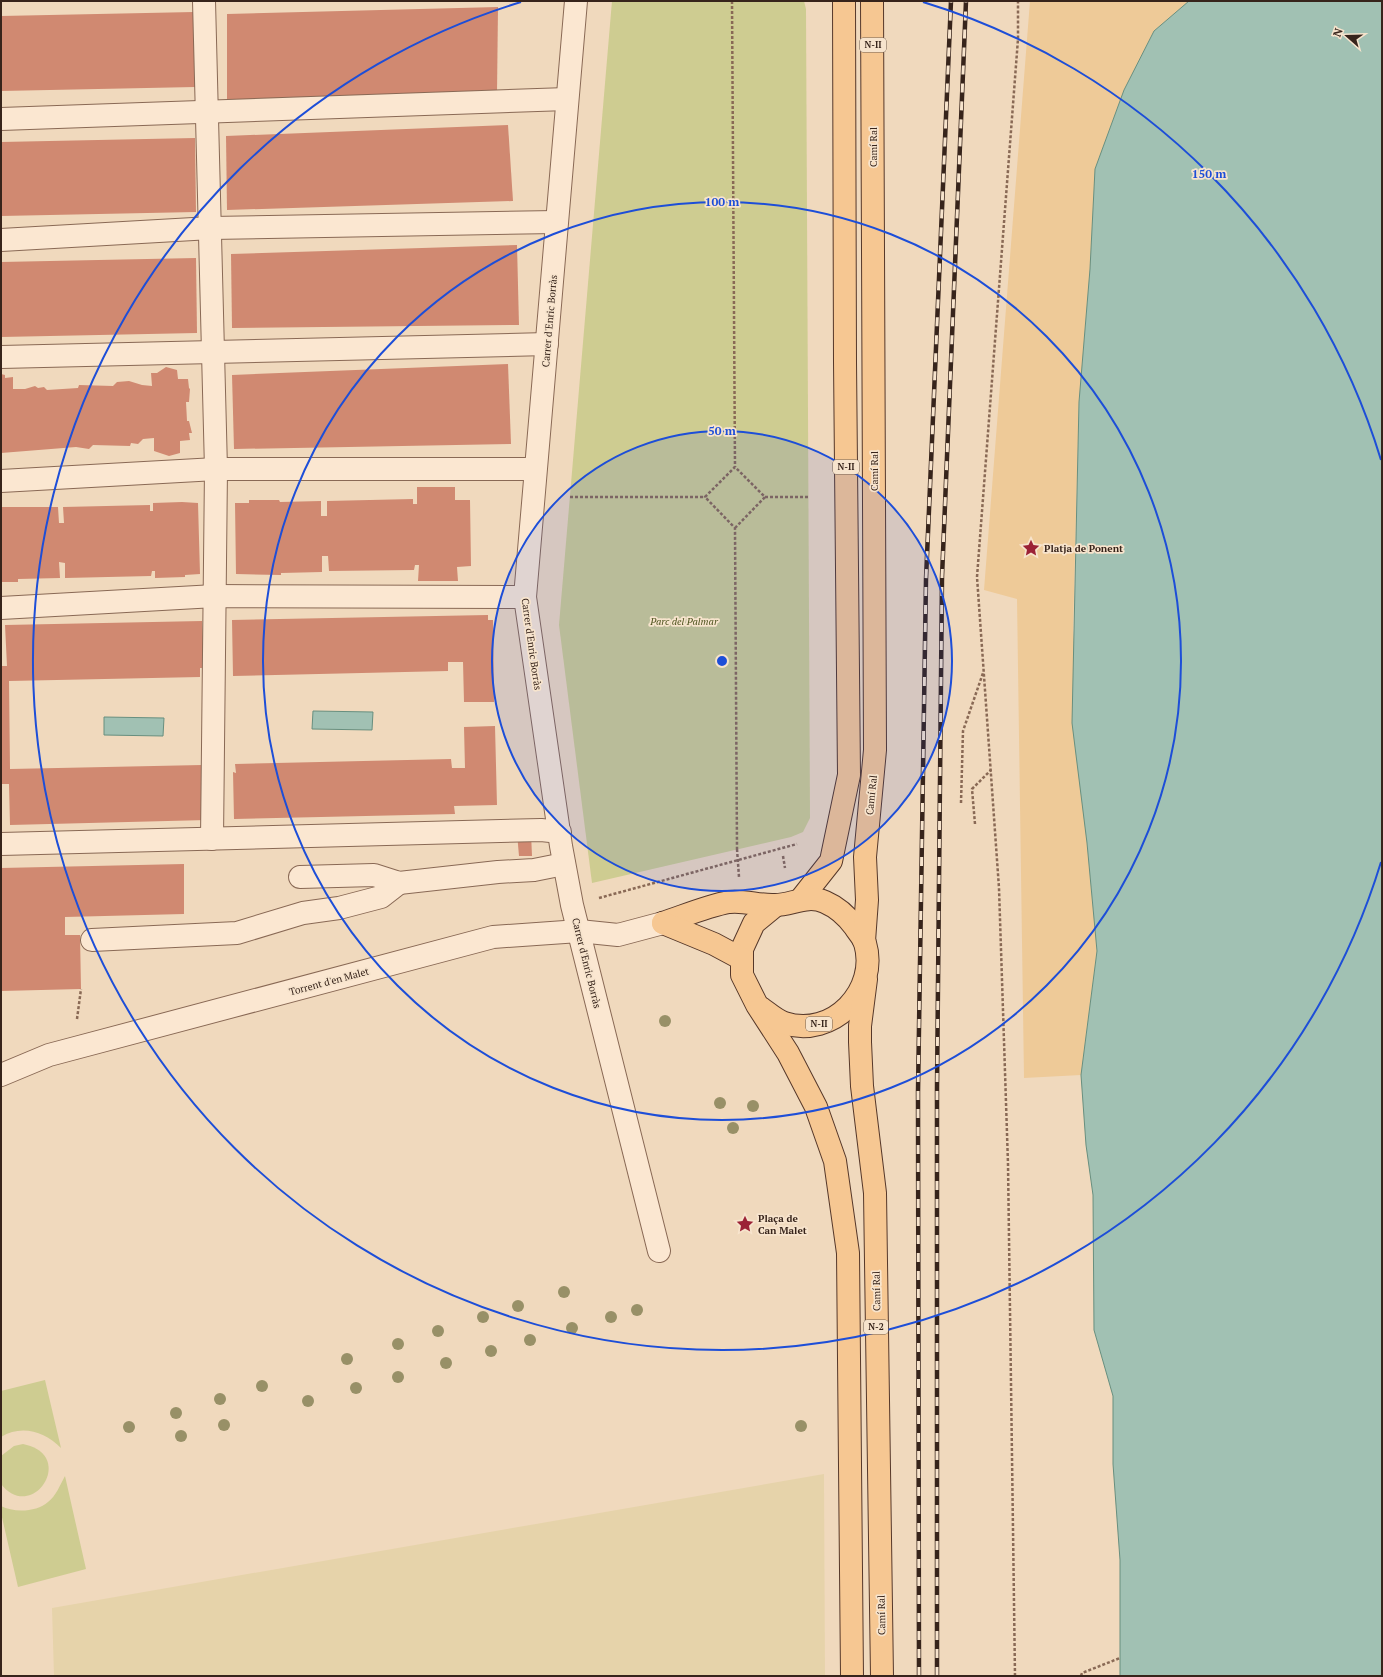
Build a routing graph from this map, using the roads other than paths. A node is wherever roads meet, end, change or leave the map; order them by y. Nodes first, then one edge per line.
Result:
1 (204, 1) edge
2 (576, 1) edge
3 (830, 1) edge
4 (844, 1) edge
5 (872, 1) edge
6 (844, 22) junction
7 (567, 100) junction
8 (207, 113) junction
9 (1, 119) edge
10 (556, 222) junction
11 (211, 228) junction
12 (1, 240) edge
13 (547, 344) junction
14 (212, 351) junction
15 (1, 358) edge
16 (216, 469) junction
17 (535, 469) junction
18 (1, 481) edge
19 (215, 596) junction
20 (525, 597) junction
21 (1, 608) edge
22 (560, 832) junction
23 (212, 839) junction
24 (1, 844) edge
25 (564, 864) junction
26 (300, 877) dead end
27 (399, 883) junction
28 (801, 899) junction
29 (776, 905) junction
30 (663, 923) junction
31 (579, 931) junction
32 (92, 940) dead end
33 (864, 941) junction
34 (742, 960) junction
35 (866, 979) junction
36 (757, 1005) junction
37 (5, 1069) edge
38 (659, 1251) dead end
39 (852, 1676) edge
40 (882, 1676) edge

1 - 8 street
2 - 7 street, Carrer d'Enric Borràs
3 - 6 main road
4 - 6 main road, N-II
5 - 33 main road, Camí Ral / N-II
6 - 28 main road, N-II
7 - 8 street
7 - 10 street, Carrer d'Enric Borràs
8 - 9 street
8 - 11 street
10 - 11 street
10 - 13 street, Carrer d'Enric Borràs
11 - 12 street
11 - 14 street
13 - 14 street
13 - 17 street, Carrer d'Enric Borràs
14 - 15 street
14 - 16 street
16 - 17 street
16 - 18 street
16 - 19 street
17 - 20 street, Carrer d'Enric Borràs
19 - 20 street
19 - 21 street
19 - 23 street
20 - 22 street, Carrer d'Enric Borràs
22 - 23 street
22 - 25 street, Carrer d'Enric Borràs
23 - 24 street
25 - 27 street
25 - 31 street, Carrer d'Enric Borràs
26 - 27 street
27 - 32 street
28 - 29 main road, N-II
28 - 33 main road, N-II
29 - 30 main road
29 - 34 main road, N-II
30 - 31 street, Torrent d'en Malet
30 - 34 main road
31 - 37 street, Torrent d'en Malet
31 - 38 street, Carrer d'Enric Borràs
33 - 35 main road, N-II
34 - 36 main road, N-II
35 - 36 main road, N-II
35 - 40 main road, Camí Ral / N-2
36 - 39 main road

